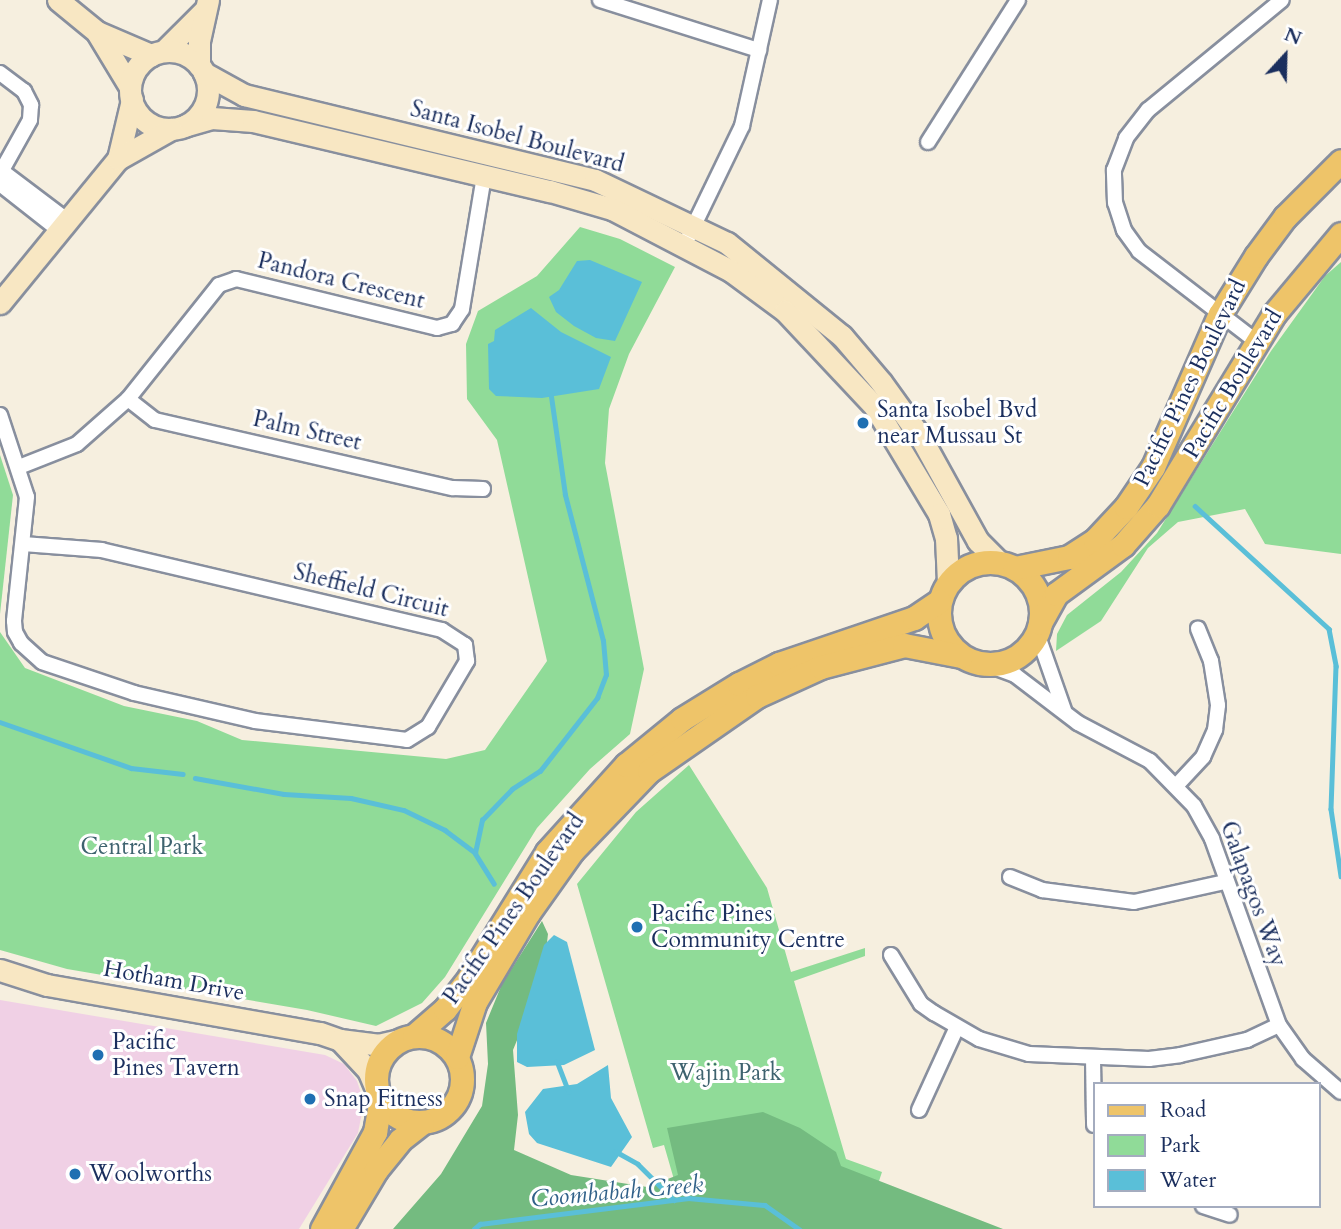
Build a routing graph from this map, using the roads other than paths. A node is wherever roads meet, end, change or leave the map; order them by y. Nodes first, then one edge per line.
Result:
1 (58, 0) edge
2 (600, 0) edge
3 (770, 0) edge
4 (1018, 0) edge
5 (1282, 0) edge
6 (206, 5) edge
7 (97, 32) junction
8 (758, 50) junction
9 (158, 53) junction
10 (202, 69) junction
11 (0, 73) edge
12 (131, 93) junction
13 (178, 127) junction
14 (928, 142) dead end
15 (117, 159) junction
16 (1341, 161) edge
17 (1, 176) edge
18 (484, 176) junction
19 (64, 226) junction
20 (1341, 234) edge
21 (690, 235) junction
22 (0, 303) edge
23 (1220, 314) junction
24 (1257, 342) junction
25 (128, 399) junction
26 (0, 415) edge
27 (19, 467) junction
28 (483, 489) dead end
29 (23, 544) junction
30 (1007, 565) junction
31 (944, 591) junction
32 (1039, 628) junction
33 (1198, 629) dead end
34 (961, 656) junction
35 (985, 664) junction
36 (1064, 710) junction
37 (1176, 786) junction
38 (1010, 877) dead end
39 (1225, 882) junction
40 (891, 955) dead end
41 (0, 970) edge
42 (1279, 1025) junction
43 (957, 1027) junction
44 (407, 1038) junction
45 (340, 1040) junction
46 (457, 1057) junction
47 (1093, 1058) junction
48 (1093, 1082) edge
49 (1341, 1092) edge
50 (379, 1095) junction
51 (919, 1110) dead end
52 (422, 1123) junction
53 (1209, 1208) edge
54 (1230, 1215) dead end
55 (322, 1229) edge
56 (341, 1229) edge

1 - 7 street
2 - 8 street
3 - 8 street
4 - 14 street
5 - 23 street
6 - 9 street
6 - 10 street
7 - 9 street
7 - 12 street
8 - 21 street
9 - 10 street
9 - 12 street
10 - 13 street
10 - 21 street, Santa Isobel Boulevard
11 - 17 street
12 - 13 street
12 - 15 street
13 - 15 street
13 - 18 street, Santa Isobel Boulevard
15 - 19 street
16 - 23 main road, Pacific Pines Boulevard
17 - 19 street
18 - 21 street, Santa Isobel Boulevard
18 - 25 street, Pandora Crescent
19 - 22 street
20 - 24 main road, Pacific Boulevard
21 - 30 street, Santa Isobel Boulevard
21 - 31 street, Santa Isobel Boulevard
23 - 24 street
23 - 30 main road, Pacific Pines Boulevard
24 - 32 main road, Pacific Boulevard
25 - 27 street, Pandora Crescent
25 - 28 street, Palm Street
26 - 27 street, Sheffield Circuit
27 - 29 street, Sheffield Circuit
29 - 29 street, Sheffield Circuit
30 - 31 main road
30 - 32 main road
31 - 34 main road
31 - 44 main road, Pacific Pines Boulevard
32 - 35 main road
32 - 36 street
33 - 37 street
34 - 35 main road
34 - 46 main road, Pacific Pines Boulevard
35 - 36 street, Galapagos Way
36 - 37 street, Galapagos Way
37 - 39 street, Galapagos Way
38 - 39 street
39 - 42 street, Galapagos Way
40 - 43 street
41 - 45 street, Hotham Drive
42 - 47 street
42 - 49 street, Galapagos Way
43 - 47 street
43 - 51 street
44 - 45 street, Hotham Drive
44 - 46 main road
44 - 50 main road
45 - 50 street, Hotham Drive
46 - 52 main road
47 - 48 street
50 - 52 main road
50 - 55 main road
52 - 56 main road
53 - 54 street

